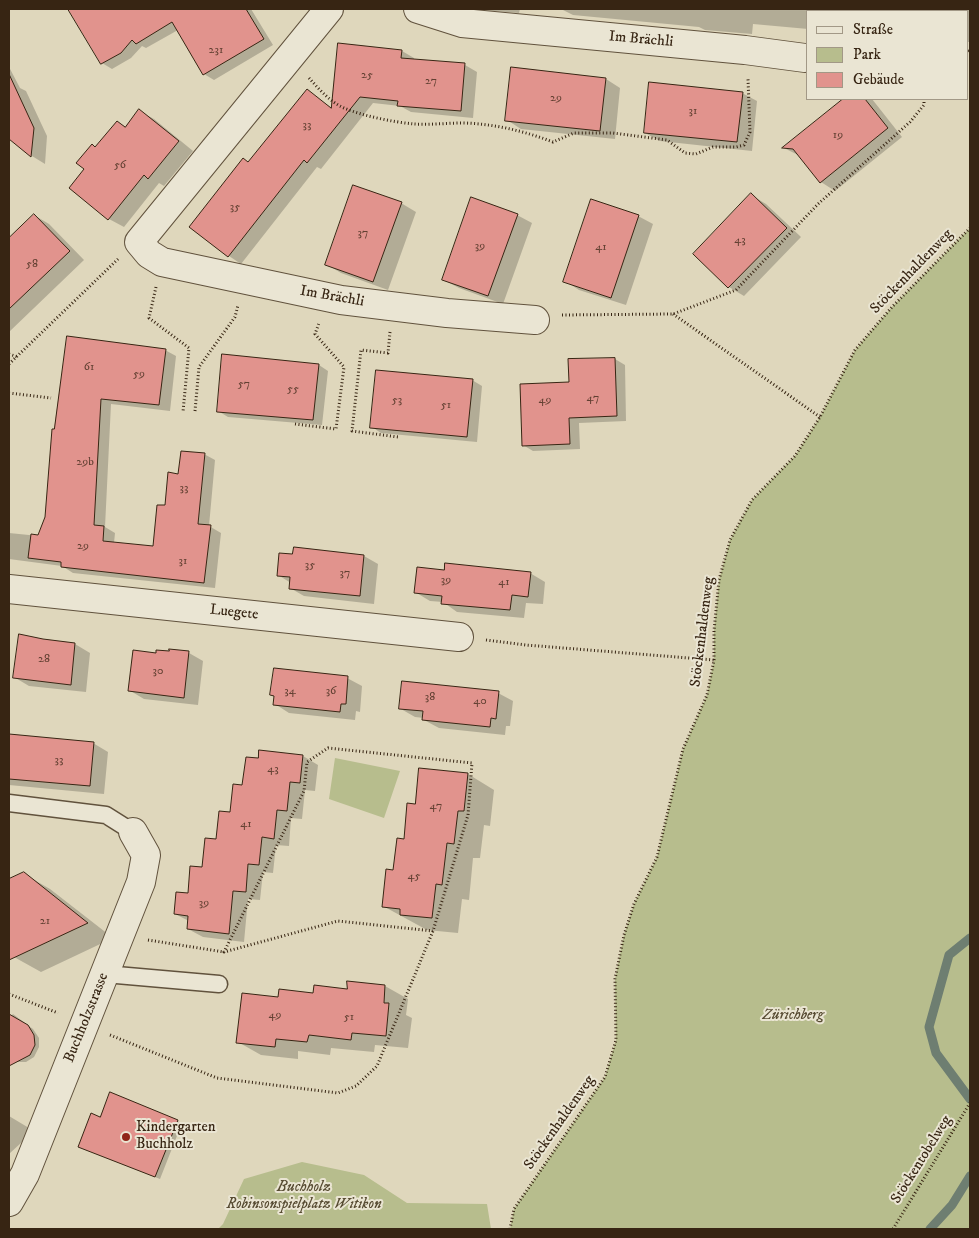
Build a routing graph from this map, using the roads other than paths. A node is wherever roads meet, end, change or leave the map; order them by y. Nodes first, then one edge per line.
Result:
1 (329, 9) edge
2 (418, 9) edge
3 (805, 58) dead end
4 (535, 320) road end
5 (9, 589) edge
6 (460, 637) road end
7 (9, 803) edge
8 (133, 832) joint
9 (105, 974) junction
10 (219, 984) dead end
11 (9, 1202) edge

1 - 4 street, Im Brächli
2 - 3 street, Im Brächli
5 - 6 street, Luegete
7 - 8 lane
8 - 9 street, Buchholzstrasse
9 - 10 lane
9 - 11 street, Buchholzstrasse

